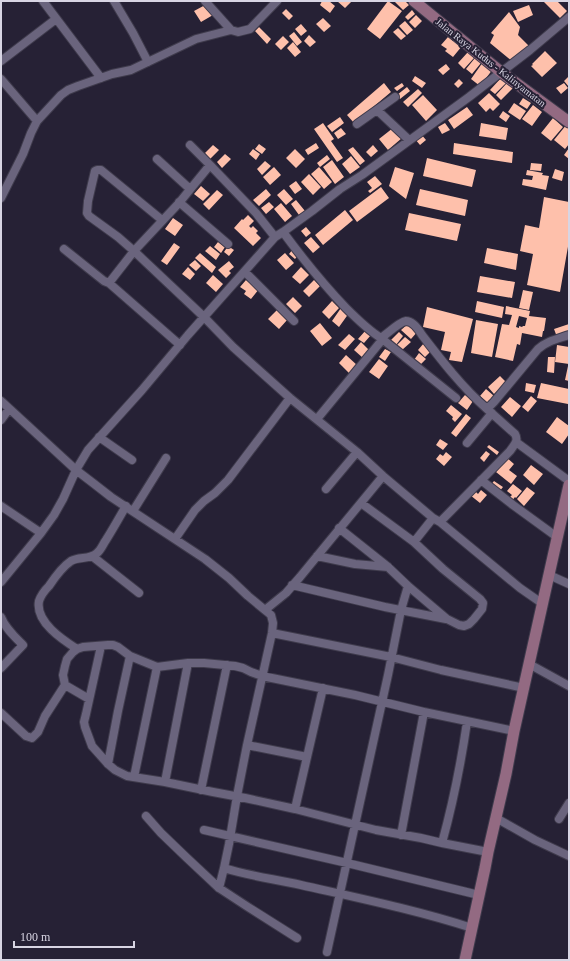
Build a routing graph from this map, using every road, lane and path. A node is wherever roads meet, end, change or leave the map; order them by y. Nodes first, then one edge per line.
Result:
1 (43, 1) edge
2 (114, 1) edge
3 (206, 1) edge
4 (277, 1) edge
5 (414, 1) edge
6 (569, 17) edge
7 (56, 19) junction
8 (231, 30) junction
9 (1, 61) edge
10 (148, 62) junction
11 (501, 72) junction
12 (101, 78) junction
13 (1, 79) edge
14 (395, 98) dead end
15 (377, 110) junction
16 (37, 121) junction
17 (569, 122) edge
18 (357, 124) dead end
19 (409, 140) junction
20 (190, 144) dead end
21 (157, 159) dead end
22 (210, 165) junction
23 (190, 189) junction
24 (1, 198) edge
25 (179, 202) junction
26 (162, 220) junction
27 (283, 232) junction
28 (275, 237) junction
29 (228, 244) dead end
30 (64, 249) dead end
31 (134, 251) junction
32 (245, 272) junction
33 (109, 283) junction
34 (204, 317) junction
35 (294, 321) dead end
36 (569, 335) edge
37 (382, 339) junction
38 (180, 345) junction
39 (290, 398) junction
40 (456, 398) dead end
41 (1, 401) edge
42 (9, 409) junction
43 (489, 411) junction
44 (317, 419) junction
45 (1, 420) edge
46 (99, 437) junction
47 (516, 442) junction
48 (467, 443) dead end
49 (357, 452) junction
50 (166, 458) dead end
51 (132, 460) dead end
52 (76, 470) junction
53 (382, 476) junction
54 (481, 480) junction
55 (569, 481) edge
56 (569, 485) edge
57 (326, 489) dead end
58 (361, 503) junction
59 (1, 506) edge
60 (129, 508) junction
61 (436, 520) junction
62 (339, 528) junction
63 (41, 533) junction
64 (557, 537) junction
65 (175, 539) junction
66 (414, 542) junction
67 (92, 556) junction
68 (317, 556) junction
69 (388, 568) junction
70 (549, 574) junction
71 (1, 582) edge
72 (569, 584) edge
73 (292, 586) junction
74 (408, 586) junction
75 (139, 593) dead end
76 (543, 604) junction
77 (266, 610) junction
78 (401, 610) junction
79 (1, 617) edge
80 (447, 619) junction
81 (272, 632) junction
82 (101, 646) junction
83 (77, 649) junction
84 (130, 656) junction
85 (391, 657) junction
86 (188, 663) junction
87 (529, 664) junction
88 (227, 665) junction
89 (156, 667) junction
90 (1, 668) edge
91 (262, 676) junction
92 (65, 685) junction
93 (569, 686) edge
94 (322, 688) junction
95 (524, 688) junction
96 (89, 699) junction
97 (381, 702) junction
98 (424, 712) junction
99 (1, 713) edge
100 (467, 722) junction
101 (514, 731) junction
102 (247, 745) junction
103 (307, 757) junction
104 (108, 764) junction
105 (134, 777) junction
106 (164, 782) junction
107 (201, 790) junction
108 (237, 796) junction
109 (569, 803) edge
110 (295, 809) junction
111 (146, 816) dead end
112 (496, 818) junction
113 (559, 819) dead end
114 (355, 826) junction
115 (204, 830) dead end
116 (401, 834) junction
117 (230, 836) junction
118 (442, 844) junction
119 (488, 852) junction
120 (569, 856) edge
121 (347, 863) junction
122 (224, 868) junction
123 (220, 888) junction
124 (340, 894) junction
125 (479, 895) junction
126 (472, 928) junction
127 (297, 938) dead end
128 (327, 952) dead end
129 (465, 960) edge

1 - 7 street
2 - 10 street
3 - 8 street
4 - 8 street
5 - 11 street, Jalan Raya Kudus - Kalinyamatan
6 - 11 street
7 - 9 street
7 - 12 street
8 - 10 street
10 - 12 street
11 - 17 street, Jalan Raya Kudus - Kalinyamatan
11 - 19 street
12 - 16 street
13 - 16 street
14 - 15 street
15 - 18 street
15 - 19 street
16 - 24 street
19 - 27 street
20 - 22 street
21 - 23 street
22 - 23 street
22 - 28 street
23 - 25 street
25 - 26 street
25 - 29 street
26 - 31 street
26 - 31 street
27 - 28 street
27 - 37 street
28 - 32 street
30 - 33 street
31 - 33 street
31 - 34 street
32 - 34 street
32 - 35 street
33 - 38 street
34 - 38 street
34 - 39 street
36 - 43 street
37 - 40 street
37 - 43 street
37 - 44 street
38 - 46 street
39 - 44 street
39 - 65 street
41 - 42 street
42 - 45 street
42 - 52 street
43 - 47 street
43 - 48 street
44 - 49 street
46 - 51 street
46 - 52 street
47 - 54 street
47 - 55 street
49 - 53 street
49 - 57 street
50 - 60 street
52 - 60 street
52 - 63 street
53 - 58 street
53 - 61 street
54 - 61 street
54 - 64 street
56 - 64 street
58 - 62 street
58 - 66 street
59 - 63 street
60 - 65 street
60 - 67 street
61 - 66 street
61 - 76 street
62 - 68 street
62 - 69 street
63 - 71 street
64 - 70 street
65 - 77 street
66 - 80 street
67 - 75 street
67 - 83 street
68 - 69 street
68 - 73 street
69 - 74 street
70 - 72 street
70 - 76 street
73 - 77 street
73 - 78 street
74 - 78 street
74 - 80 street
76 - 87 street
77 - 81 street
78 - 80 street
78 - 85 street
79 - 90 street
81 - 85 street
81 - 91 street
82 - 83 street
82 - 84 street
82 - 96 street
83 - 92 street
84 - 89 street
84 - 104 street
85 - 95 street
85 - 97 street
86 - 88 street
86 - 89 street
86 - 106 street
87 - 93 street
87 - 95 street
88 - 91 street
88 - 107 street
89 - 105 street
91 - 94 street
91 - 102 street
92 - 96 street
92 - 99 street
94 - 97 street
94 - 103 street
95 - 101 street
96 - 104 street
97 - 98 street
97 - 114 street
98 - 100 street
98 - 116 street
100 - 101 street
100 - 118 street
101 - 112 street
102 - 103 street
102 - 108 street
103 - 110 street
104 - 105 street
105 - 106 street
106 - 107 street
107 - 108 street
108 - 110 street
108 - 117 street
109 - 113 street
110 - 114 street
111 - 123 street
112 - 119 street
112 - 120 street
114 - 116 street
114 - 121 street
115 - 117 street
116 - 118 street
117 - 121 street
117 - 122 street
118 - 119 street
119 - 125 street
121 - 124 street
121 - 125 street
122 - 123 street
122 - 124 street
123 - 127 street
124 - 126 street
124 - 128 street
125 - 126 street
126 - 129 street

